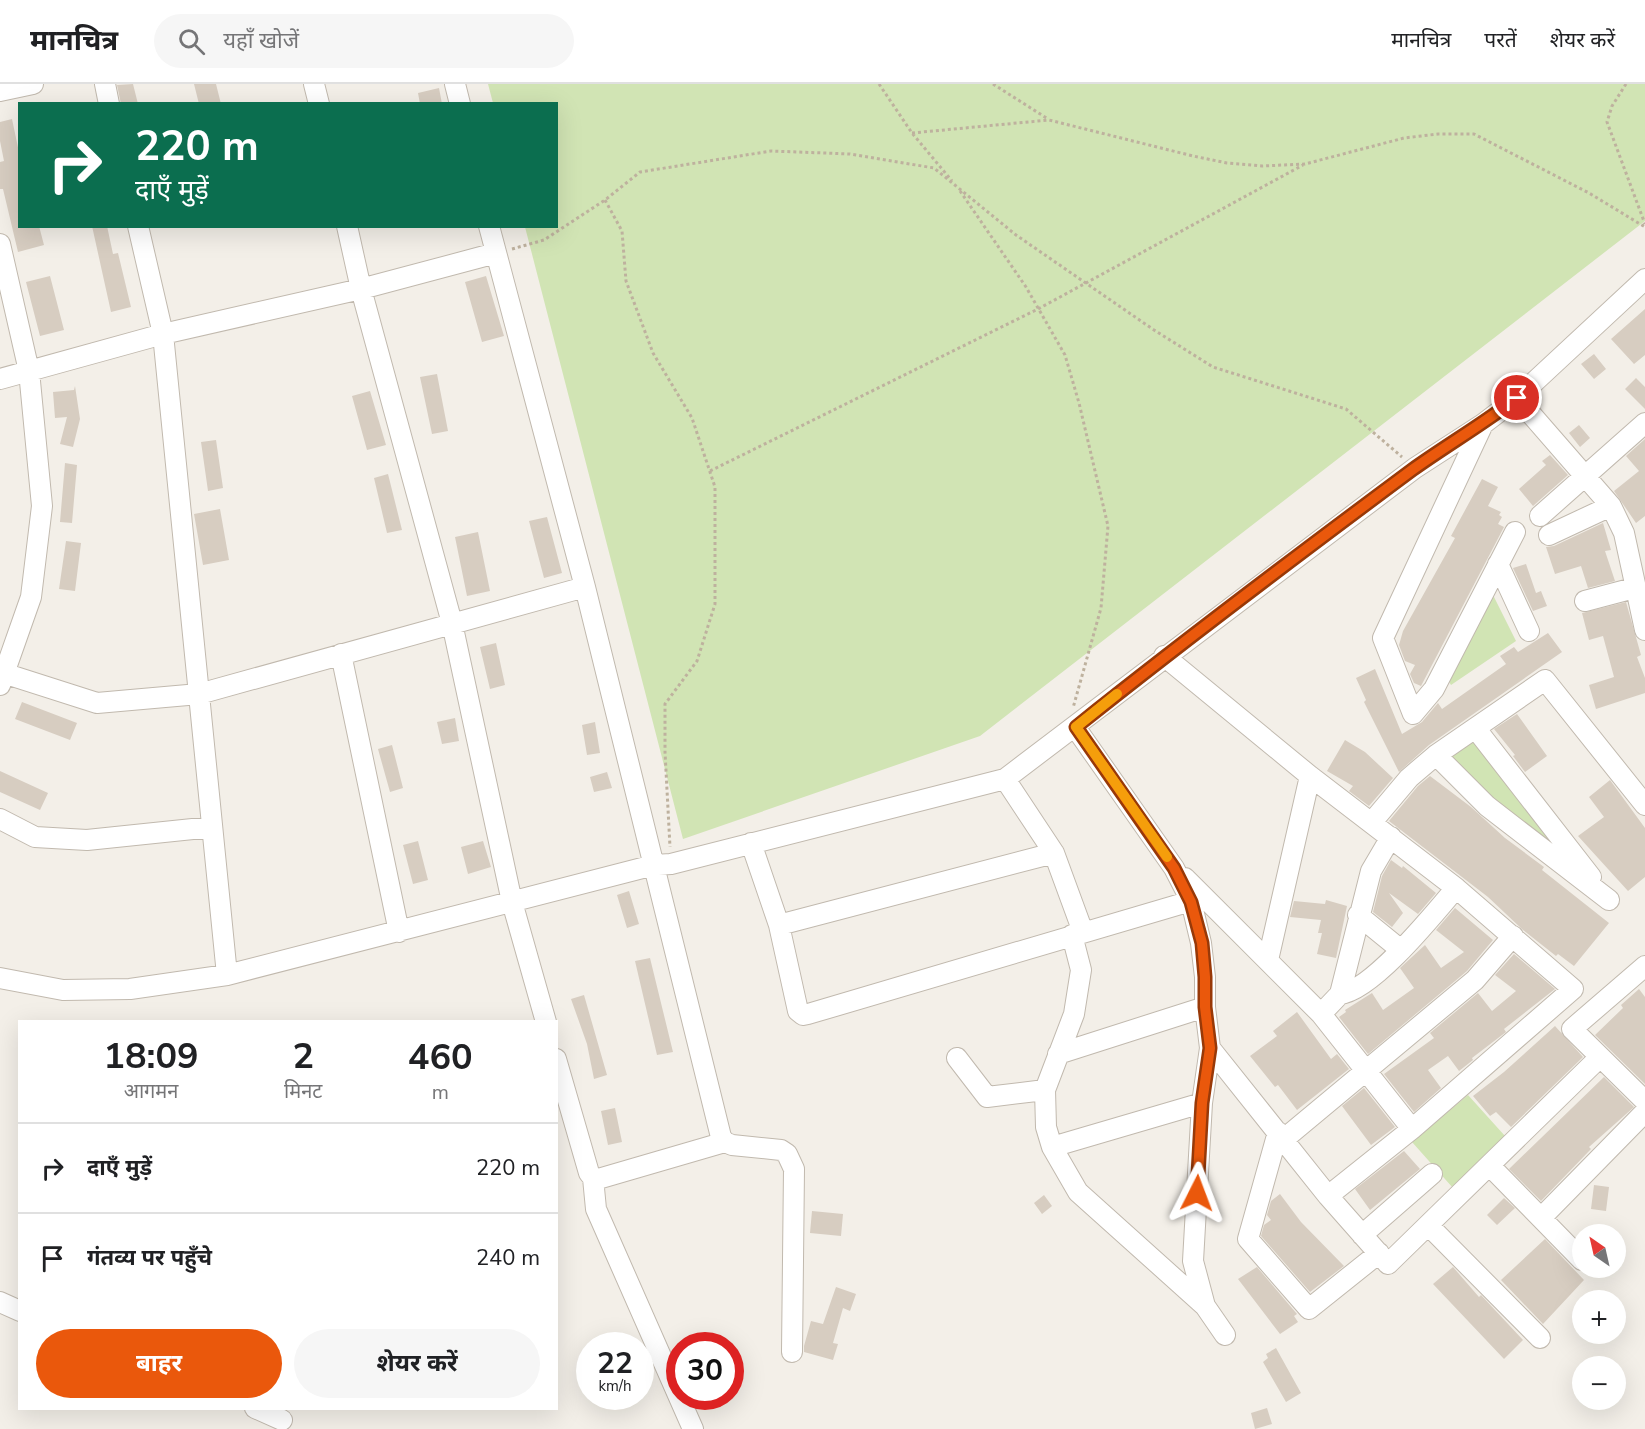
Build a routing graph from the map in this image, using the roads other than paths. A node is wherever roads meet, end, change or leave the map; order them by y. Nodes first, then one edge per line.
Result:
1 (33, 84) edge
2 (105, 84) edge
3 (314, 84) edge
4 (455, 84) edge
5 (0, 91) edge
6 (109, 102) edge
7 (318, 102) edge
8 (460, 102) edge
9 (138, 228) edge
10 (347, 228) edge
11 (490, 228) edge
12 (0, 244) edge
13 (496, 253) junction
14 (1645, 279) edge
15 (361, 289) junction
16 (163, 334) junction
17 (29, 371) junction
18 (0, 379) edge
19 (1517, 398) junction
20 (1645, 423) edge
21 (1483, 424) junction
22 (1587, 476) junction
23 (1611, 506) junction
24 (1540, 516) dead end
25 (1515, 532) dead end
26 (1549, 535) dead end
27 (1498, 564) junction
28 (1638, 584) edge
29 (585, 587) junction
30 (1585, 601) dead end
31 (452, 624) junction
32 (1645, 630) edge
33 (1529, 631) dead end
34 (341, 654) junction
35 (1164, 656) junction
36 (2, 677) edge
37 (199, 694) junction
38 (1076, 727) junction
39 (1476, 729) junction
40 (1436, 755) junction
41 (1310, 776) junction
42 (1005, 779) junction
43 (1645, 806) edge
44 (0, 819) edge
45 (1372, 822) junction
46 (212, 827) junction
47 (1391, 837) junction
48 (752, 843) junction
49 (1054, 853) junction
50 (663, 864) junction
51 (1174, 868) junction
52 (1456, 888) junction
53 (512, 902) junction
54 (1191, 902) junction
55 (1358, 915) junction
56 (779, 925) junction
57 (399, 932) junction
58 (1078, 933) junction
59 (1513, 936) junction
60 (1401, 950) junction
61 (1268, 960) junction
62 (1642, 974) edge
63 (228, 975) junction
64 (0, 978) edge
65 (1573, 989) junction
66 (1340, 994) junction
67 (1205, 1007) junction
68 (1594, 1011) junction
69 (1321, 1014) junction
70 (545, 1020) edge
71 (1210, 1048) junction
72 (1058, 1054) junction
73 (957, 1058) dead end
74 (1599, 1058) junction
75 (558, 1066) edge
76 (1366, 1071) junction
77 (1045, 1090) junction
78 (1645, 1101) edge
79 (1202, 1103) junction
80 (1645, 1112) edge
81 (1412, 1129) junction
82 (1281, 1136) junction
83 (725, 1142) junction
84 (1052, 1147) junction
85 (1490, 1166) junction
86 (1432, 1174) dead end
87 (593, 1178) junction
88 (1328, 1196) junction
89 (1541, 1218) junction
90 (1429, 1226) junction
91 (1362, 1235) junction
92 (1572, 1250) edge
93 (1379, 1253) junction
94 (0, 1302) edge
95 (1205, 1306) junction
96 (18, 1310) edge
97 (1225, 1335) dead end
98 (1540, 1338) dead end
99 (792, 1352) dead end
100 (260, 1410) edge
101 (282, 1420) dead end
102 (693, 1429) edge

1 - 5 street
2 - 6 street
3 - 7 street
4 - 8 street
9 - 16 street
10 - 15 street
11 - 13 street
12 - 17 street
13 - 15 street
13 - 29 street
14 - 19 street
15 - 16 street
15 - 31 street
16 - 17 street
16 - 37 street
17 - 18 street
17 - 36 street
19 - 21 street
19 - 22 street
20 - 22 street
21 - 27 street
21 - 35 street
22 - 23 street
22 - 24 street
23 - 26 street
23 - 28 street
25 - 27 street
27 - 33 street
28 - 30 street
28 - 32 street
29 - 31 street
29 - 50 street
31 - 34 street
31 - 53 street
34 - 37 street
34 - 57 street
35 - 38 street
35 - 41 street
36 - 37 street
37 - 46 street
38 - 42 street
38 - 51 street
39 - 40 street
39 - 40 street
39 - 43 street
40 - 45 street
41 - 45 street
41 - 61 street
42 - 48 street
42 - 49 street
44 - 46 street
45 - 47 street
46 - 63 street
47 - 52 street
47 - 55 street
48 - 50 street
48 - 56 street
49 - 56 street
49 - 58 street
50 - 53 street
50 - 83 street
51 - 54 street
51 - 61 street
52 - 59 street
52 - 60 street
53 - 57 street
53 - 70 street
54 - 58 street
54 - 67 street
55 - 60 street
55 - 66 street
56 - 58 street
57 - 63 street
58 - 72 street
59 - 65 street
59 - 76 street
60 - 66 street
61 - 69 street
62 - 68 street
63 - 64 street
65 - 68 street
65 - 81 street
66 - 69 street
67 - 71 street
67 - 72 street
68 - 74 street
69 - 76 street
71 - 79 street
71 - 82 street
72 - 77 street
73 - 77 street
74 - 78 street
74 - 85 street
75 - 87 street
76 - 81 street
76 - 82 street
77 - 84 street
79 - 84 street
79 - 95 street
80 - 89 street
81 - 88 street
82 - 88 street
82 - 93 street
83 - 87 street
83 - 99 street
84 - 95 street
85 - 89 street
85 - 90 street
86 - 91 street
87 - 102 street
88 - 91 street
89 - 92 street
90 - 93 street
90 - 98 street
91 - 93 street
94 - 96 street
95 - 97 street
100 - 101 street

